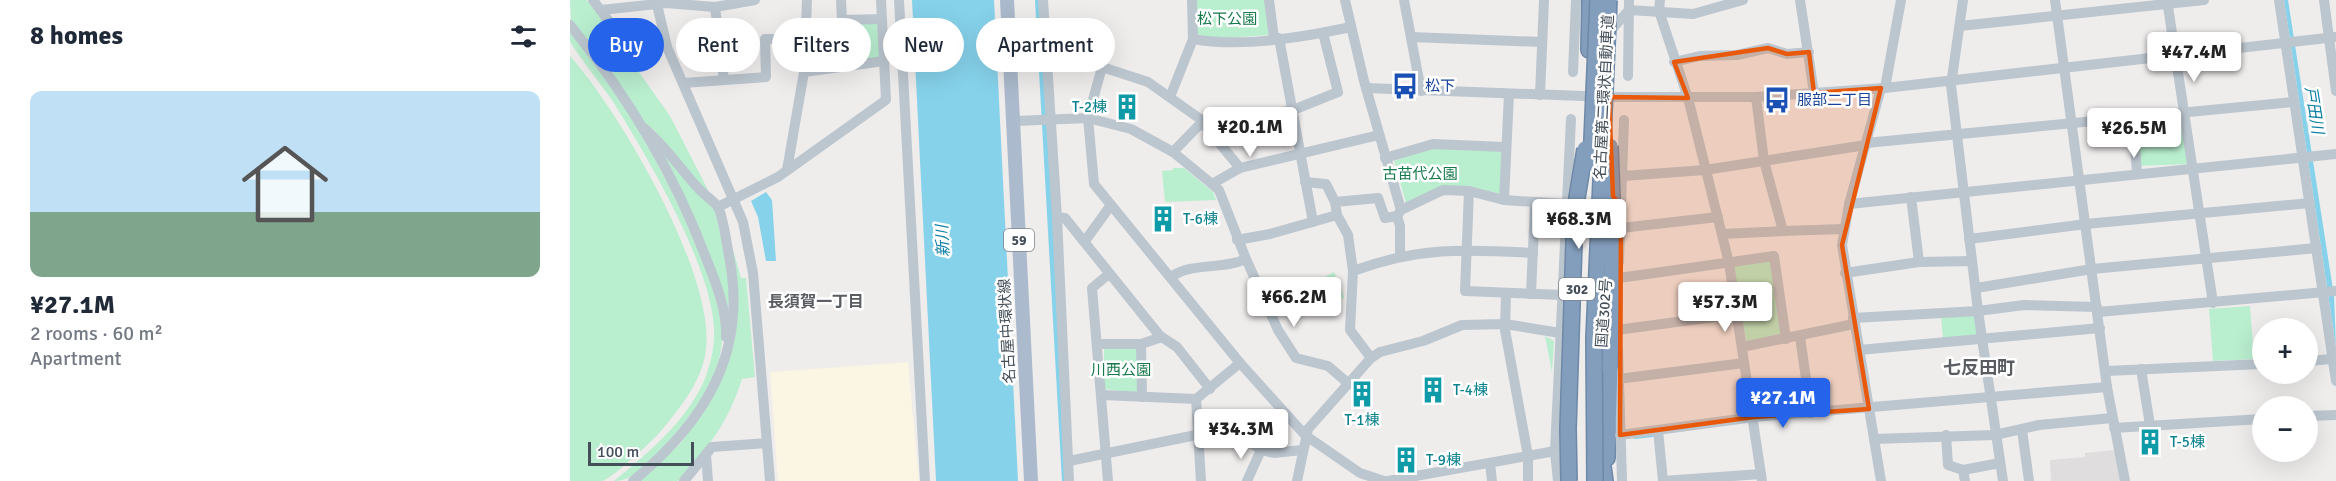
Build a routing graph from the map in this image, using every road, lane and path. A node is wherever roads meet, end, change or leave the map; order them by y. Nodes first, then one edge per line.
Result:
1 (593, 0) edge
2 (752, 0) edge
3 (807, 0) edge
4 (841, 0) edge
5 (881, 0) edge
6 (899, 0) edge
7 (1006, 0) edge
8 (1012, 0) edge
9 (1042, 0) edge
10 (1192, 0) edge
11 (1269, 0) edge
12 (1345, 0) edge
13 (1404, 0) edge
14 (1544, 0) edge
15 (1575, 0) edge
16 (1590, 0) edge
17 (1598, 0) edge
18 (1609, 0) edge
19 (1614, 0) edge
20 (1743, 0) edge
21 (1800, 0) edge
22 (1901, 0) edge
23 (1963, 0) edge
24 (2055, 0) edge
25 (2204, 0) edge
26 (2279, 0) edge
27 (2324, 0) edge
28 (656, 2) edge
29 (2168, 2) edge
30 (1629, 5) edge
31 (1660, 6) edge
32 (715, 7) junction
33 (601, 10) junction
34 (1575, 13) junction
35 (2057, 16) junction
36 (807, 18) edge
37 (842, 18) edge
38 (1013, 18) edge
39 (1042, 18) edge
40 (871, 19) edge
41 (882, 19) junction
42 (570, 25) edge
43 (1589, 26) junction
44 (1960, 26) junction
45 (1351, 27) junction
46 (1613, 28) junction
47 (1323, 33) junction
48 (1411, 37) junction
49 (1276, 38) junction
50 (2333, 38) edge
51 (772, 39) edge
52 (1193, 39) junction
53 (883, 40) edge
54 (1542, 42) junction
55 (2290, 44) junction
56 (667, 47) junction
57 (1809, 52) junction
58 (2176, 56) junction
59 (1674, 62) junction
60 (2064, 68) junction
61 (1115, 71) edge
62 (804, 72) edge
63 (885, 72) edge
64 (1016, 72) edge
65 (1043, 72) edge
66 (1101, 72) edge
67 (1573, 72) dead end
68 (1628, 76) dead end
69 (724, 80) junction
70 (1951, 81) junction
71 (683, 83) junction
72 (1366, 88) junction
73 (1595, 88) junction
74 (1883, 88) junction
75 (1421, 91) junction
76 (2336, 91) edge
77 (1814, 93) junction
78 (1509, 94) junction
79 (1540, 95) junction
80 (1170, 97) junction
81 (1609, 97) junction
82 (1756, 97) junction
83 (1688, 98) junction
84 (2293, 102) junction
85 (1293, 110) junction
86 (2184, 113) junction
87 (1013, 116) junction
88 (1088, 118) junction
89 (2133, 118) junction
90 (1571, 119) dead end
91 (1046, 120) junction
92 (1624, 120) dead end
93 (1202, 121) junction
94 (2072, 124) junction
95 (644, 128) junction
96 (1379, 135) junction
97 (1956, 135) junction
98 (1866, 144) junction
99 (1505, 147) junction
100 (1173, 152) junction
101 (1301, 154) junction
102 (2336, 154) edge
103 (2308, 157) junction
104 (1385, 158) junction
105 (1764, 161) junction
106 (1240, 168) junction
107 (2192, 168) junction
108 (787, 170) junction
109 (1705, 170) junction
110 (2137, 173) junction
111 (1623, 176) junction
112 (2079, 178) junction
113 (1305, 182) junction
114 (1212, 184) junction
115 (1468, 191) junction
116 (1963, 191) junction
117 (1610, 192) junction
118 (1911, 197) junction
119 (735, 199) junction
120 (1504, 200) junction
121 (1335, 202) junction
122 (1535, 203) junction
123 (2310, 203) junction
124 (1849, 204) junction
125 (1111, 205) junction
126 (1572, 205) junction
127 (718, 207) junction
128 (1620, 207) junction
129 (1399, 213) junction
130 (2199, 214) junction
131 (1337, 215) junction
132 (1057, 217) junction
133 (1718, 217) junction
134 (1313, 222) junction
135 (2086, 224) junction
136 (1621, 228) junction
137 (1843, 229) junction
138 (1783, 231) junction
139 (1722, 234) junction
140 (1969, 239) junction
141 (1237, 240) junction
142 (1085, 241) junction
143 (2316, 248) junction
144 (1467, 249) junction
145 (1533, 253) junction
146 (1400, 256) junction
147 (1246, 259) junction
148 (2206, 259) junction
149 (1972, 261) junction
150 (1919, 262) junction
151 (1729, 263) junction
152 (2092, 269) junction
153 (1353, 271) junction
154 (1845, 273) junction
155 (1109, 274) junction
156 (1171, 277) junction
157 (1619, 278) junction
158 (1976, 288) junction
159 (2330, 292) edge
160 (1506, 293) junction
161 (1531, 294) junction
162 (1563, 295) junction
163 (2213, 303) junction
164 (2098, 309) junction
165 (1978, 311) junction
166 (1736, 314) junction
167 (1854, 321) junction
168 (1505, 324) junction
169 (2100, 328) junction
170 (1617, 330) junction
171 (1560, 333) junction
172 (1162, 337) junction
173 (1800, 337) junction
174 (1786, 339) junction
175 (1983, 340) junction
176 (1098, 344) junction
177 (1141, 344) junction
178 (1742, 347) junction
179 (1859, 350) junction
180 (726, 352) junction
181 (1371, 358) junction
182 (2332, 359) junction
183 (2318, 360) edge
184 (1240, 363) junction
185 (1744, 363) junction
186 (2252, 364) edge
187 (2141, 369) junction
188 (2106, 371) junction
189 (1614, 373) junction
190 (2336, 381) edge
191 (1348, 384) junction
192 (2108, 387) junction
193 (1210, 389) junction
194 (1573, 391) junction
195 (1102, 395) junction
196 (1142, 397) junction
197 (1991, 398) junction
198 (1196, 399) junction
199 (1557, 409) junction
200 (1869, 409) junction
201 (1811, 413) junction
202 (2336, 415) edge
203 (2318, 416) edge
204 (1754, 417) junction
205 (2252, 420) edge
206 (2113, 423) junction
207 (2150, 425) junction
208 (1658, 430) junction
209 (2022, 430) junction
210 (1196, 435) junction
211 (1305, 435) junction
212 (1620, 435) junction
213 (1946, 435) junction
214 (1995, 435) junction
215 (1874, 439) junction
216 (767, 443) junction
217 (1261, 450) junction
218 (1302, 450) junction
219 (1555, 451) junction
220 (1105, 454) junction
221 (706, 455) junction
222 (1528, 456) junction
223 (1068, 461) junction
224 (1490, 463) junction
225 (2000, 464) junction
226 (1964, 476) edge
227 (1360, 477) edge
228 (1761, 477) edge
229 (1413, 479) edge
230 (1620, 479) edge
231 (633, 481) edge
232 (684, 481) edge
233 (708, 481) edge
234 (770, 481) edge
235 (925, 481) edge
236 (1031, 481) edge
237 (1069, 481) edge
238 (1108, 481) edge
239 (1202, 481) edge
240 (1247, 481) edge
241 (1297, 481) edge
242 (1386, 481) edge
243 (1492, 481) edge
244 (1528, 481) edge
245 (1558, 481) edge
246 (1569, 481) edge
247 (1576, 481) edge
248 (1585, 481) edge
249 (1595, 481) edge
250 (1606, 481) edge
251 (1663, 481) edge
252 (1881, 481) edge
253 (2003, 481) edge
254 (2029, 481) edge
255 (2125, 481) edge

1 - 33 street
2 - 32 street
3 - 36 street
4 - 37 street
5 - 41 street
6 - 235 street
7 - 87 main road, 名古屋中環状線 / 59
8 - 38 street
9 - 39 street
10 - 52 street
11 - 49 street
12 - 45 street
13 - 48 street
14 - 54 street
15 - 34 street
16 - 43 highway, 国道302号 / 302
17 - 73 highway, 名古屋第二環状自動車道, bridge
18 - 73 highway, 名古屋第二環状自動車道, bridge
19 - 46 highway, 国道302号 / 302
20 - 31 street
21 - 57 street
22 - 74 street
23 - 44 street
24 - 35 street
25 - 29 street
26 - 55 street
27 - 50 street
28 - 32 street
28 - 33 street
28 - 56 street
29 - 35 street
29 - 58 street
30 - 31 street
30 - 46 street
30 - 68 street
31 - 59 street
32 - 69 street
33 - 56 street
34 - 43 street
34 - 67 street
35 - 44 street
35 - 60 street
40 - 41 street
41 - 53 street
42 - 95 street
43 - 73 highway, 国道302号 / 302
44 - 70 street
45 - 47 street
45 - 72 street
46 - 81 highway, 国道302号 / 302
47 - 49 street
47 - 85 street
48 - 54 street
48 - 75 street
49 - 52 street
49 - 85 street
50 - 55 street
50 - 76 street
51 - 69 street
52 - 80 street
54 - 79 street
55 - 58 street
55 - 84 street
56 - 71 street
57 - 59 street
57 - 77 street
58 - 60 street
58 - 86 street
59 - 83 street
60 - 70 street
60 - 94 street
61 - 80 street
62 - 108 street
63 - 108 street
64 - 87 street
65 - 91 street
66 - 88 street
69 - 71 street
70 - 74 street
70 - 97 street
71 - 119 street
72 - 75 street
72 - 96 street
73 - 79 street
73 - 81 street
73 - 126 highway, 国道302号 / 302
73 - 189 highway, bridge
73 - 246 highway, bridge
73 - 248 highway, 名古屋第二環状自動車道, bridge
73 - 249 highway, 名古屋第二環状自動車道, bridge
74 - 77 street
74 - 98 street
75 - 78 street
77 - 82 street
78 - 79 street
78 - 99 street
80 - 93 street
81 - 83 street
81 - 117 highway, 国道302号 / 302
82 - 83 street
82 - 105 street
83 - 109 street
84 - 86 street
84 - 103 street
85 - 93 street
85 - 101 street
86 - 89 street
86 - 107 street
87 - 91 street
87 - 236 main road, 名古屋中環状線 / 59
88 - 91 street
88 - 100 street
88 - 125 street
89 - 94 street
89 - 110 street
90 - 126 street
91 - 132 street
92 - 111 street
93 - 100 street
93 - 106 street
94 - 97 street
94 - 112 street
95 - 127 street
95 - 180 street
96 - 101 street
96 - 104 street
97 - 98 street
97 - 116 street
98 - 105 street
98 - 124 street
99 - 104 street
99 - 120 street
100 - 114 street
101 - 106 street
101 - 113 street
102 - 103 street
103 - 107 street
103 - 123 street
104 - 129 street
105 - 109 street
105 - 138 street
106 - 114 street
107 - 110 street
107 - 130 street
108 - 119 street
109 - 111 street
109 - 133 street
110 - 112 street
111 - 128 street
112 - 116 street
112 - 135 street
113 - 121 street
113 - 134 street
114 - 141 street
115 - 120 street
115 - 129 street
115 - 144 street
116 - 118 street
116 - 140 street
117 - 128 street
117 - 250 highway, 国道302号 / 302
118 - 124 street
118 - 150 street
119 - 127 street
119 - 216 street
120 - 122 street
121 - 129 street
121 - 131 street
122 - 126 street
122 - 145 street
123 - 130 street
123 - 143 street
124 - 137 street
125 - 142 street
125 - 156 street
126 - 162 street
126 - 194 highway, 国道302号 / 302
127 - 180 street
128 - 136 street
129 - 146 street
130 - 135 street
130 - 148 street
131 - 134 street
131 - 153 street
132 - 142 street
132 - 223 street
133 - 136 street
133 - 139 street
134 - 141 street
135 - 140 street
135 - 152 street
136 - 157 street
137 - 138 street
137 - 154 street
138 - 139 street
139 - 151 street
140 - 149 street
141 - 147 street
142 - 155 street
143 - 148 street
143 - 159 street
144 - 145 street
144 - 146 street
144 - 160 street
145 - 161 street
146 - 153 street
147 - 156 street
147 - 191 street
148 - 152 street
148 - 163 street
149 - 150 street
149 - 158 street
150 - 154 street
151 - 157 street
151 - 166 street
151 - 174 street
152 - 158 street
152 - 164 street
153 - 181 street
154 - 167 street
155 - 172 street
155 - 176 street
156 - 184 street
157 - 170 street
158 - 165 street
159 - 163 street
159 - 182 street
160 - 161 street
160 - 168 street
161 - 162 street
162 - 171 street
163 - 164 street
164 - 165 street
164 - 169 street
165 - 167 street
165 - 175 street
166 - 170 street
166 - 178 street
167 - 173 street
167 - 179 street
168 - 171 street
168 - 181 street
168 - 222 street
169 - 175 street
169 - 188 street
170 - 189 street
171 - 199 street
172 - 177 street
172 - 193 street
173 - 174 street
173 - 201 street
174 - 178 street
175 - 179 street
175 - 197 street
176 - 177 street
176 - 195 street
177 - 196 street
178 - 185 street
179 - 200 street
180 - 231 street
181 - 191 street
182 - 183 street
182 - 190 street
184 - 193 street
184 - 211 street
185 - 189 street
185 - 204 street
186 - 187 street
187 - 188 street
187 - 207 street
188 - 192 street
189 - 212 street
189 - 250 highway
191 - 211 street
192 - 197 street
192 - 206 street
193 - 198 street
194 - 199 street
194 - 247 highway, 国道302号 / 302
195 - 196 street
195 - 220 street
196 - 198 street
197 - 200 street
197 - 214 street
198 - 210 street
199 - 219 street
200 - 201 street
200 - 215 street
201 - 204 street
202 - 203 street
204 - 208 street
204 - 228 street
205 - 207 street
206 - 207 street
206 - 209 street
206 - 255 street
208 - 212 street
208 - 251 street
209 - 214 street
209 - 254 street
210 - 217 street
210 - 220 street
210 - 239 street
211 - 218 street
211 - 227 street
212 - 230 street
213 - 214 street
213 - 215 street
213 - 226 street
214 - 225 street
215 - 252 street
216 - 221 street
216 - 234 street
217 - 218 street
217 - 240 street
218 - 241 street
219 - 222 street
219 - 245 street
220 - 223 street
220 - 238 street
221 - 232 street
221 - 233 street
222 - 224 street
222 - 244 street
223 - 237 street
224 - 229 street
224 - 243 street
225 - 226 street
225 - 253 street
227 - 242 street
228 - 251 street
229 - 242 street

